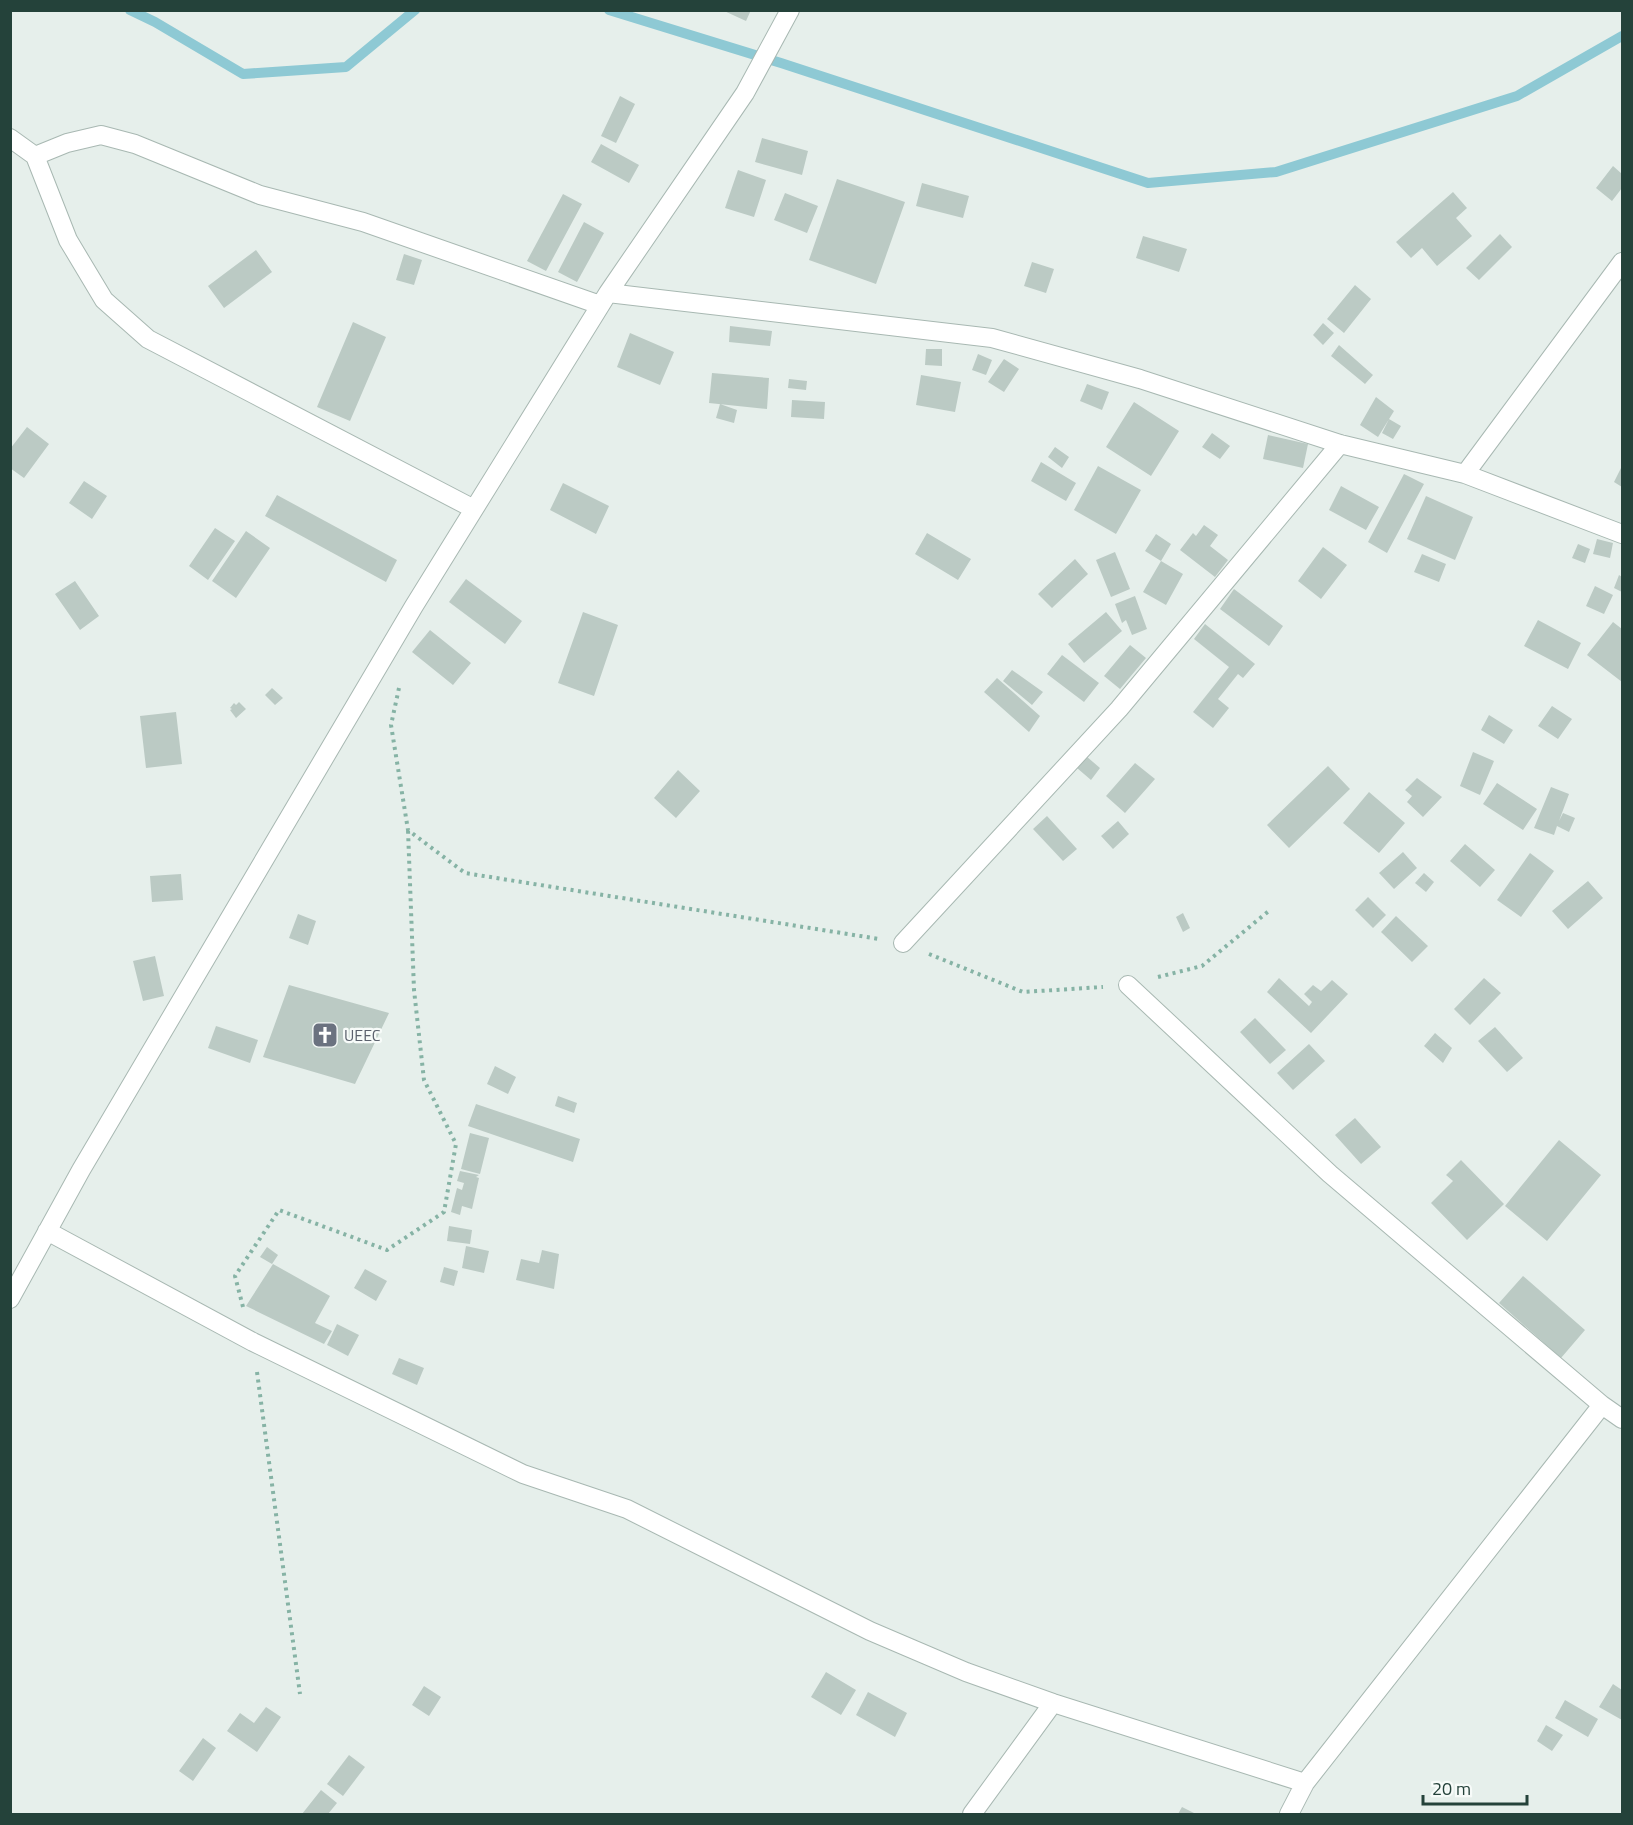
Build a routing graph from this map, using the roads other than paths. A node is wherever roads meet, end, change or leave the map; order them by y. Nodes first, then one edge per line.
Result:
1 (790, 10) edge
2 (10, 138) edge
3 (35, 156) junction
4 (1623, 262) edge
5 (604, 299) junction
6 (1340, 444) junction
7 (1465, 474) junction
8 (474, 509) junction
9 (1623, 534) edge
10 (903, 943) road end
11 (1128, 985) road end
12 (47, 1231) junction
13 (10, 1299) edge
14 (1602, 1405) junction
15 (1623, 1419) edge
16 (1053, 1703) junction
17 (1305, 1784) junction
18 (972, 1815) edge
19 (1289, 1815) edge

1 - 5 street
2 - 3 street
3 - 5 street
3 - 8 street
4 - 7 street
5 - 6 street
5 - 8 street
6 - 7 street
6 - 10 street
7 - 9 street
8 - 12 street
11 - 14 street
12 - 13 street
12 - 16 street
14 - 15 street
14 - 17 street
16 - 17 street
16 - 18 street
17 - 19 street

